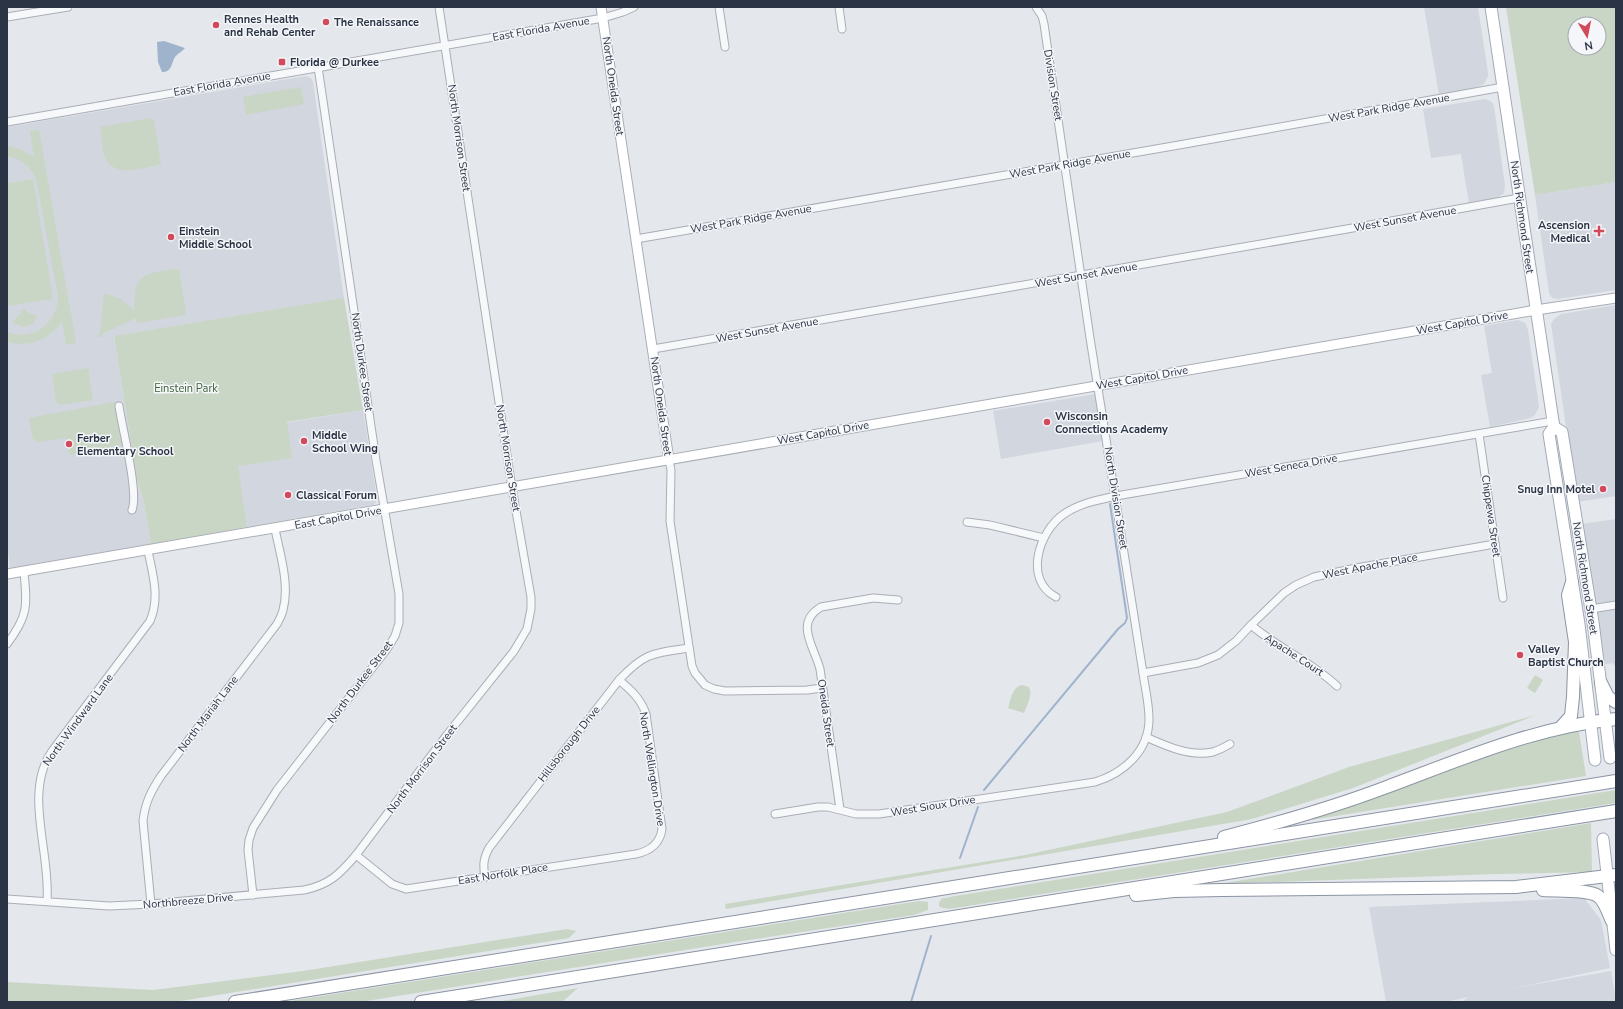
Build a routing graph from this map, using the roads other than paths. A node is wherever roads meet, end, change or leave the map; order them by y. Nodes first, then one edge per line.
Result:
1 (68, 7) edge
2 (439, 7) edge
3 (601, 7) edge
4 (634, 7) edge
5 (719, 7) edge
6 (839, 7) edge
7 (1036, 7) edge
8 (1491, 7) edge
9 (7, 17) edge
10 (603, 18) junction
11 (842, 29) dead end
12 (445, 46) junction
13 (725, 48) dead end
14 (318, 67) junction
15 (1504, 87) junction
16 (7, 122) edge
17 (1066, 165) junction
18 (1519, 198) junction
19 (636, 239) junction
20 (1082, 276) junction
21 (1616, 298) edge
22 (1536, 310) junction
23 (653, 349) junction
24 (1098, 386) junction
25 (118, 406) dead end
26 (1553, 424) junction
27 (1479, 434) junction
28 (669, 460) junction
29 (512, 488) junction
30 (1116, 496) junction
31 (132, 510) dead end
32 (383, 510) junction
33 (967, 522) dead end
34 (275, 529) junction
35 (1044, 538) junction
36 (1495, 544) junction
37 (148, 551) junction
38 (24, 572) junction
39 (7, 574) edge
40 (1572, 582) junction
41 (1056, 597) dead end
42 (1503, 598) dead end
43 (898, 600) dead end
44 (1616, 605) edge
45 (1591, 609) junction
46 (1251, 624) junction
47 (7, 644) edge
48 (689, 648) junction
49 (1143, 672) junction
50 (619, 680) junction
51 (1601, 683) junction
52 (1337, 686) dead end
53 (822, 688) junction
54 (1616, 702) edge
55 (1610, 719) edge
56 (1590, 722) junction
57 (1561, 727) junction
58 (1146, 737) junction
59 (1230, 744) dead end
60 (1610, 758) dead end
61 (1595, 760) dead end
62 (1616, 781) edge
63 (840, 809) junction
64 (1616, 811) edge
65 (775, 814) dead end
66 (1603, 839) dead end
67 (657, 843) joint
68 (1173, 852) junction
69 (356, 855) junction
70 (1612, 876) edge
71 (485, 877) junction
72 (1516, 887) junction
73 (253, 895) junction
74 (1073, 897) junction
75 (7, 899) edge
76 (47, 901) junction
77 (151, 904) junction
78 (1612, 921) junction
79 (1616, 950) edge
80 (235, 1002) edge
81 (421, 1002) edge

1 - 9 street
2 - 12 street, North Morrison Street
3 - 10 street, North Oneida Street
4 - 10 street, East Florida Avenue
5 - 13 street
6 - 11 street
7 - 17 street, Division Street
8 - 15 main road, North Richmond Street
10 - 12 street, East Florida Avenue
10 - 19 street, North Oneida Street
12 - 14 street, East Florida Avenue
12 - 29 street, North Morrison Street
14 - 16 street, East Florida Avenue
14 - 32 street, North Durkee Street
15 - 17 street, West Park Ridge Avenue
15 - 18 main road, North Richmond Street
17 - 19 street, West Park Ridge Avenue
17 - 20 street, North Division Street
18 - 20 street, West Sunset Avenue
18 - 22 main road, North Richmond Street
19 - 23 street, North Oneida Street
20 - 23 street, West Sunset Avenue
20 - 24 street, North Division Street
21 - 22 street, West Capitol Drive
22 - 24 street, West Capitol Drive
22 - 26 main road, North Richmond Street
23 - 28 street, North Oneida Street
24 - 28 street, West Capitol Drive
24 - 30 street, North Division Street
25 - 31 street
26 - 27 street, West Seneca Drive
26 - 40 main road, North Richmond Street
26 - 45 main road, North Richmond Street
27 - 30 street, West Seneca Drive
27 - 36 street, Chippewa Street
28 - 29 street, East Capitol Drive
28 - 48 street, North Oneida Street
29 - 32 street, East Capitol Drive
29 - 69 street, North Morrison Street
30 - 35 street, West Seneca Drive
30 - 49 street, North Division Street
32 - 34 street, East Capitol Drive
32 - 73 street, North Durkee Street
33 - 35 street
34 - 37 street, East Capitol Drive
34 - 77 street, North Mariah Lane
35 - 41 street
36 - 42 street, Chippewa Street
36 - 46 street, West Apache Place
37 - 38 street, East Capitol Drive
37 - 76 street, North Windward Lane
38 - 39 street, East Capitol Drive
38 - 47 street
40 - 56 main road, North Richmond Street
40 - 57 highway
43 - 53 street, Oneida Street
44 - 45 street
45 - 51 main road, North Richmond Street
46 - 49 street, West Apache Place
46 - 52 street, Apache Court
48 - 50 street, Hillsborough Drive
48 - 53 street, North Oneida Street
49 - 58 street, North Division Street
50 - 67 street, North Wellington Drive
50 - 71 street, Hillsborough Drive
51 - 54 highway
51 - 55 main road, North Richmond Street
53 - 63 street, Oneida Street
55 - 56 highway
55 - 60 main road, North Richmond Street
56 - 57 highway
56 - 61 main road, North Richmond Street
57 - 68 highway
58 - 59 street
58 - 63 street, West Sioux Drive
62 - 68 highway
63 - 65 street, West Sioux Drive
64 - 74 highway
66 - 70 main road
67 - 71 street, East Norfolk Place
68 - 80 highway
69 - 71 street, East Norfolk Place
69 - 73 street, Northbreeze Drive
70 - 72 highway
70 - 78 main road
72 - 74 highway
72 - 78 highway
73 - 77 street, Northbreeze Drive
74 - 81 highway
75 - 76 street, Northbreeze Drive
76 - 77 street, Northbreeze Drive
78 - 79 main road

